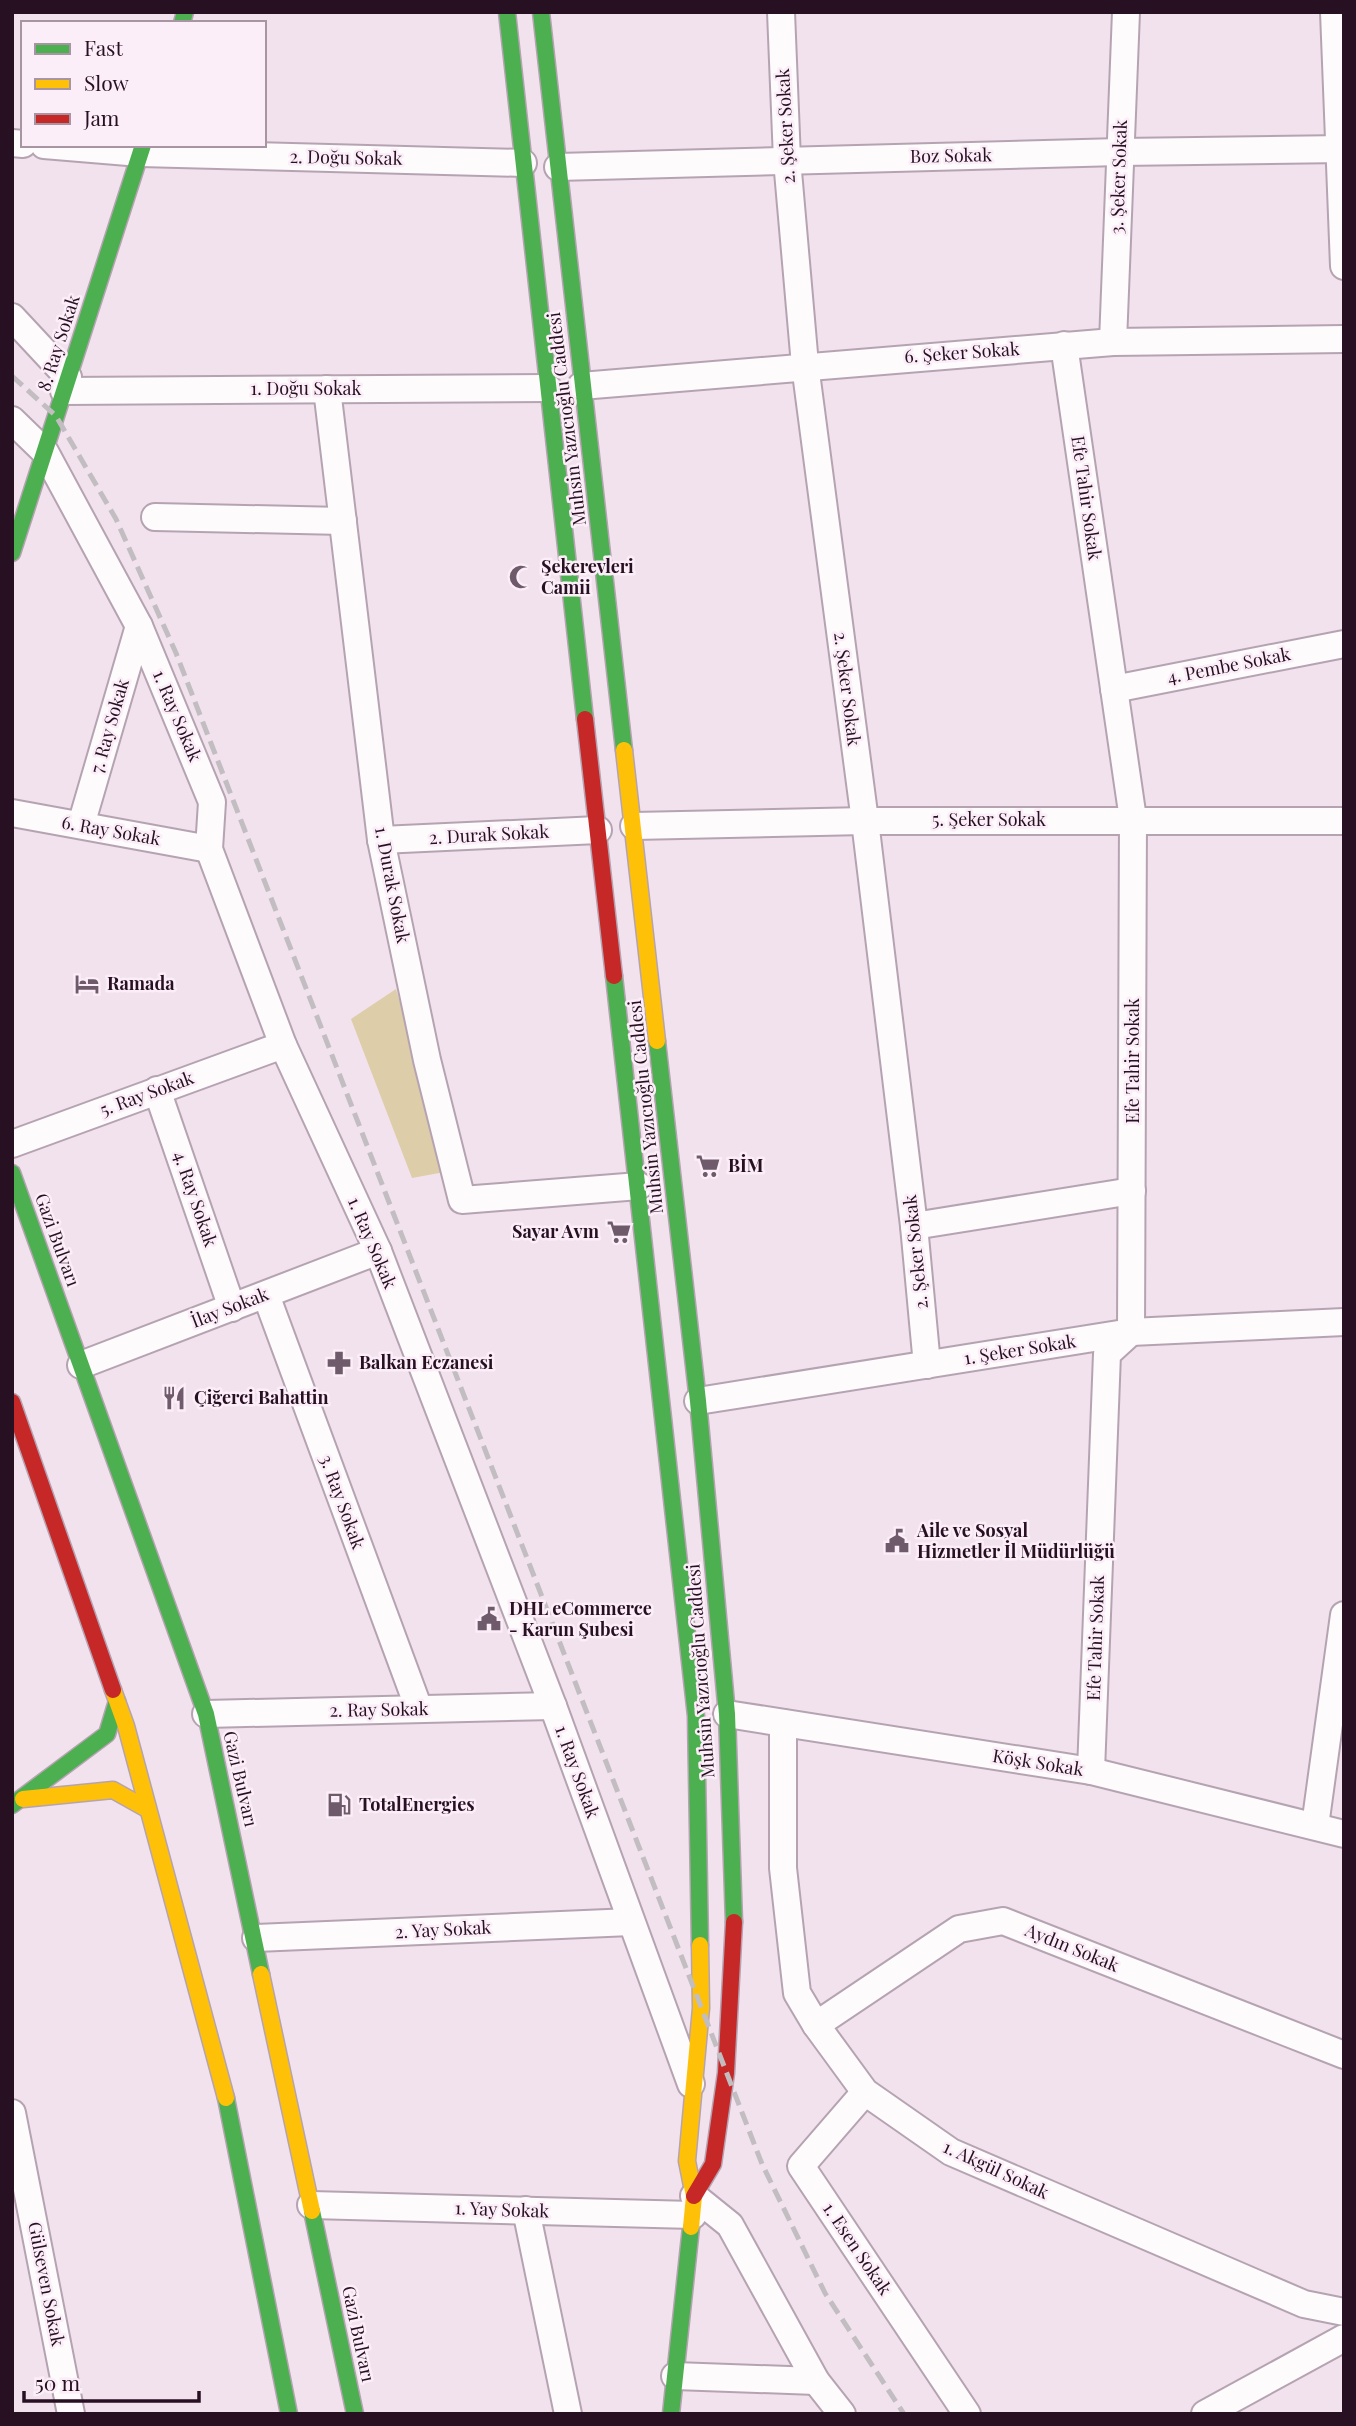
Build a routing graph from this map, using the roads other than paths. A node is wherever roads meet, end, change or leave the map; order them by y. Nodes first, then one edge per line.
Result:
1 (507, 12) edge
2 (541, 12) edge
3 (781, 12) edge
4 (1125, 12) edge
5 (1334, 12) edge
6 (92, 147) edge
7 (141, 149) edge
8 (1341, 149) edge
9 (1120, 152) junction
10 (787, 160) junction
11 (523, 163) junction
12 (558, 167) junction
13 (1344, 266) edge
14 (12, 317) edge
15 (1344, 339) edge
16 (1113, 342) junction
17 (1064, 345) junction
18 (805, 365) junction
19 (66, 384) junction
20 (581, 386) junction
21 (548, 388) junction
22 (327, 389) junction
23 (12, 420) edge
24 (44, 452) junction
25 (155, 517) dead end
26 (343, 521) junction
27 (12, 553) edge
28 (139, 626) junction
29 (1344, 644) edge
30 (1114, 689) junction
31 (12, 813) edge
32 (1133, 819) junction
33 (865, 821) junction
34 (1344, 821) edge
35 (81, 825) junction
36 (634, 826) junction
37 (597, 830) junction
38 (381, 840) junction
39 (209, 849) junction
40 (283, 1045) junction
41 (157, 1090) junction
42 (12, 1144) edge
43 (12, 1173) edge
44 (639, 1186) junction
45 (1132, 1191) junction
46 (914, 1226) junction
47 (378, 1251) junction
48 (266, 1294) junction
49 (232, 1308) junction
50 (1344, 1322) edge
51 (1131, 1332) junction
52 (81, 1365) junction
53 (927, 1365) junction
54 (698, 1401) junction
55 (12, 1402) edge
56 (1344, 1615) edge
57 (117, 1701) junction
58 (553, 1706) junction
59 (419, 1709) junction
60 (206, 1714) junction
61 (727, 1714) junction
62 (696, 1716) junction
63 (783, 1723) junction
64 (1091, 1771) junction
65 (18, 1802) edge
66 (147, 1809) junction
67 (1315, 1826) junction
68 (1344, 1834) edge
69 (631, 1922) junction
70 (256, 1938) junction
71 (816, 2025) junction
72 (1344, 2055) edge
73 (694, 2092) junction
74 (865, 2092) junction
75 (12, 2113) edge
76 (18, 2176) edge
77 (311, 2205) junction
78 (694, 2206) junction
79 (526, 2210) junction
80 (1344, 2312) edge
81 (1344, 2338) edge
82 (675, 2376) junction
83 (816, 2381) junction
84 (1247, 2404) edge
85 (71, 2414) edge
86 (289, 2414) edge
87 (355, 2414) edge
88 (568, 2414) edge
89 (671, 2414) edge
90 (842, 2414) edge
91 (967, 2414) edge
92 (1205, 2414) edge

1 - 11 main road, Muhsin Yazıcıoğlu Caddesi
2 - 12 main road, Muhsin Yazıcıoğlu Caddesi
3 - 10 street, 2. Şeker Sokak
4 - 9 street, 3. Şeker Sokak
5 - 8 street
6 - 7 street, 2. Doğu Sokak
7 - 11 street, 2. Doğu Sokak
7 - 19 main road, 8. Ray Sokak
8 - 9 street, Boz Sokak
8 - 13 street
9 - 10 street, Boz Sokak
9 - 16 street, 3. Şeker Sokak
10 - 12 street, Boz Sokak
10 - 18 street, 2. Şeker Sokak
11 - 21 main road, Muhsin Yazıcıoğlu Caddesi
12 - 20 main road, Muhsin Yazıcıoğlu Caddesi
14 - 19 street
15 - 16 street, 6. Şeker Sokak
16 - 17 street, 6. Şeker Sokak
17 - 18 street, 6. Şeker Sokak
17 - 30 street, Efe Tahir Sokak
18 - 20 street, 6. Şeker Sokak
18 - 33 street, 2. Şeker Sokak
19 - 22 street, 1. Doğu Sokak
19 - 24 main road, 8. Ray Sokak
20 - 21 main road
20 - 36 main road, Muhsin Yazıcıoğlu Caddesi
21 - 22 street, 1. Doğu Sokak
21 - 37 main road, Muhsin Yazıcıoğlu Caddesi
22 - 26 street, 1. Durak Sokak
23 - 24 street, 1. Ray Sokak
24 - 27 main road, 8. Ray Sokak
24 - 28 street, 1. Ray Sokak
25 - 26 street
26 - 38 street, 1. Durak Sokak
28 - 35 street, 7. Ray Sokak
28 - 39 street, 1. Ray Sokak
29 - 30 street, 4. Pembe Sokak
30 - 32 street, Efe Tahir Sokak
31 - 35 street, 6. Ray Sokak
32 - 33 street, 5. Şeker Sokak
32 - 34 street, 5. Şeker Sokak
32 - 45 street, Efe Tahir Sokak
33 - 36 street, 5. Şeker Sokak
33 - 46 street, 2. Şeker Sokak
35 - 39 street, 6. Ray Sokak
36 - 54 main road, Muhsin Yazıcıoğlu Caddesi
37 - 38 street, 2. Durak Sokak
37 - 44 main road, Muhsin Yazıcıoğlu Caddesi
38 - 44 street, 1. Durak Sokak
39 - 40 street, 1. Ray Sokak
40 - 41 street, 5. Ray Sokak
40 - 47 street, 1. Ray Sokak
41 - 42 street, 5. Ray Sokak
41 - 49 street, 4. Ray Sokak
43 - 52 main road, Gazi Bulvarı
44 - 62 main road, Muhsin Yazıcıoğlu Caddesi
45 - 46 street
45 - 51 street, Efe Tahir Sokak
46 - 53 street, 2. Şeker Sokak
47 - 48 street, İlay Sokak
47 - 58 street, 1. Ray Sokak
48 - 49 street, İlay Sokak
48 - 59 street, 3. Ray Sokak
49 - 52 street, İlay Sokak
50 - 51 street, 1. Şeker Sokak
51 - 53 street, 1. Şeker Sokak
51 - 64 street, Efe Tahir Sokak
52 - 60 main road, Gazi Bulvarı
53 - 54 street, 1. Şeker Sokak
54 - 61 main road, Muhsin Yazıcıoğlu Caddesi
55 - 57 main road
56 - 67 street
57 - 65 main road
57 - 66 main road
58 - 59 street, 2. Ray Sokak
58 - 69 street, 1. Ray Sokak
59 - 60 street, 2. Ray Sokak
60 - 70 main road, Gazi Bulvarı
61 - 62 main road
61 - 63 street, Köşk Sokak
61 - 78 main road, Muhsin Yazıcıoğlu Caddesi
62 - 73 main road, Muhsin Yazıcıoğlu Caddesi
63 - 64 street, Köşk Sokak
63 - 71 street, 1. Akgül Sokak
64 - 67 street, Köşk Sokak
65 - 66 main road
66 - 86 main road
67 - 68 street, Köşk Sokak
69 - 70 street, 2. Yay Sokak
69 - 73 street, 1. Ray Sokak
70 - 77 main road, Gazi Bulvarı
71 - 72 street, Aydın Sokak
71 - 74 street, 1. Akgül Sokak
73 - 78 main road, Muhsin Yazıcıoğlu Caddesi
74 - 80 street, 1. Akgül Sokak
74 - 91 street, 1. Esen Sokak
75 - 76 street, Gülseven Sokak
76 - 85 street, Gülseven Sokak
77 - 79 street, 1. Yay Sokak
77 - 87 main road, Gazi Bulvarı
78 - 79 street, 1. Yay Sokak
78 - 82 main road, Muhsin Yazıcıoğlu Caddesi
78 - 83 street
79 - 88 street
81 - 84 street
82 - 83 street
82 - 89 main road, Muhsin Yazıcıoğlu Caddesi
83 - 90 street
84 - 92 street

